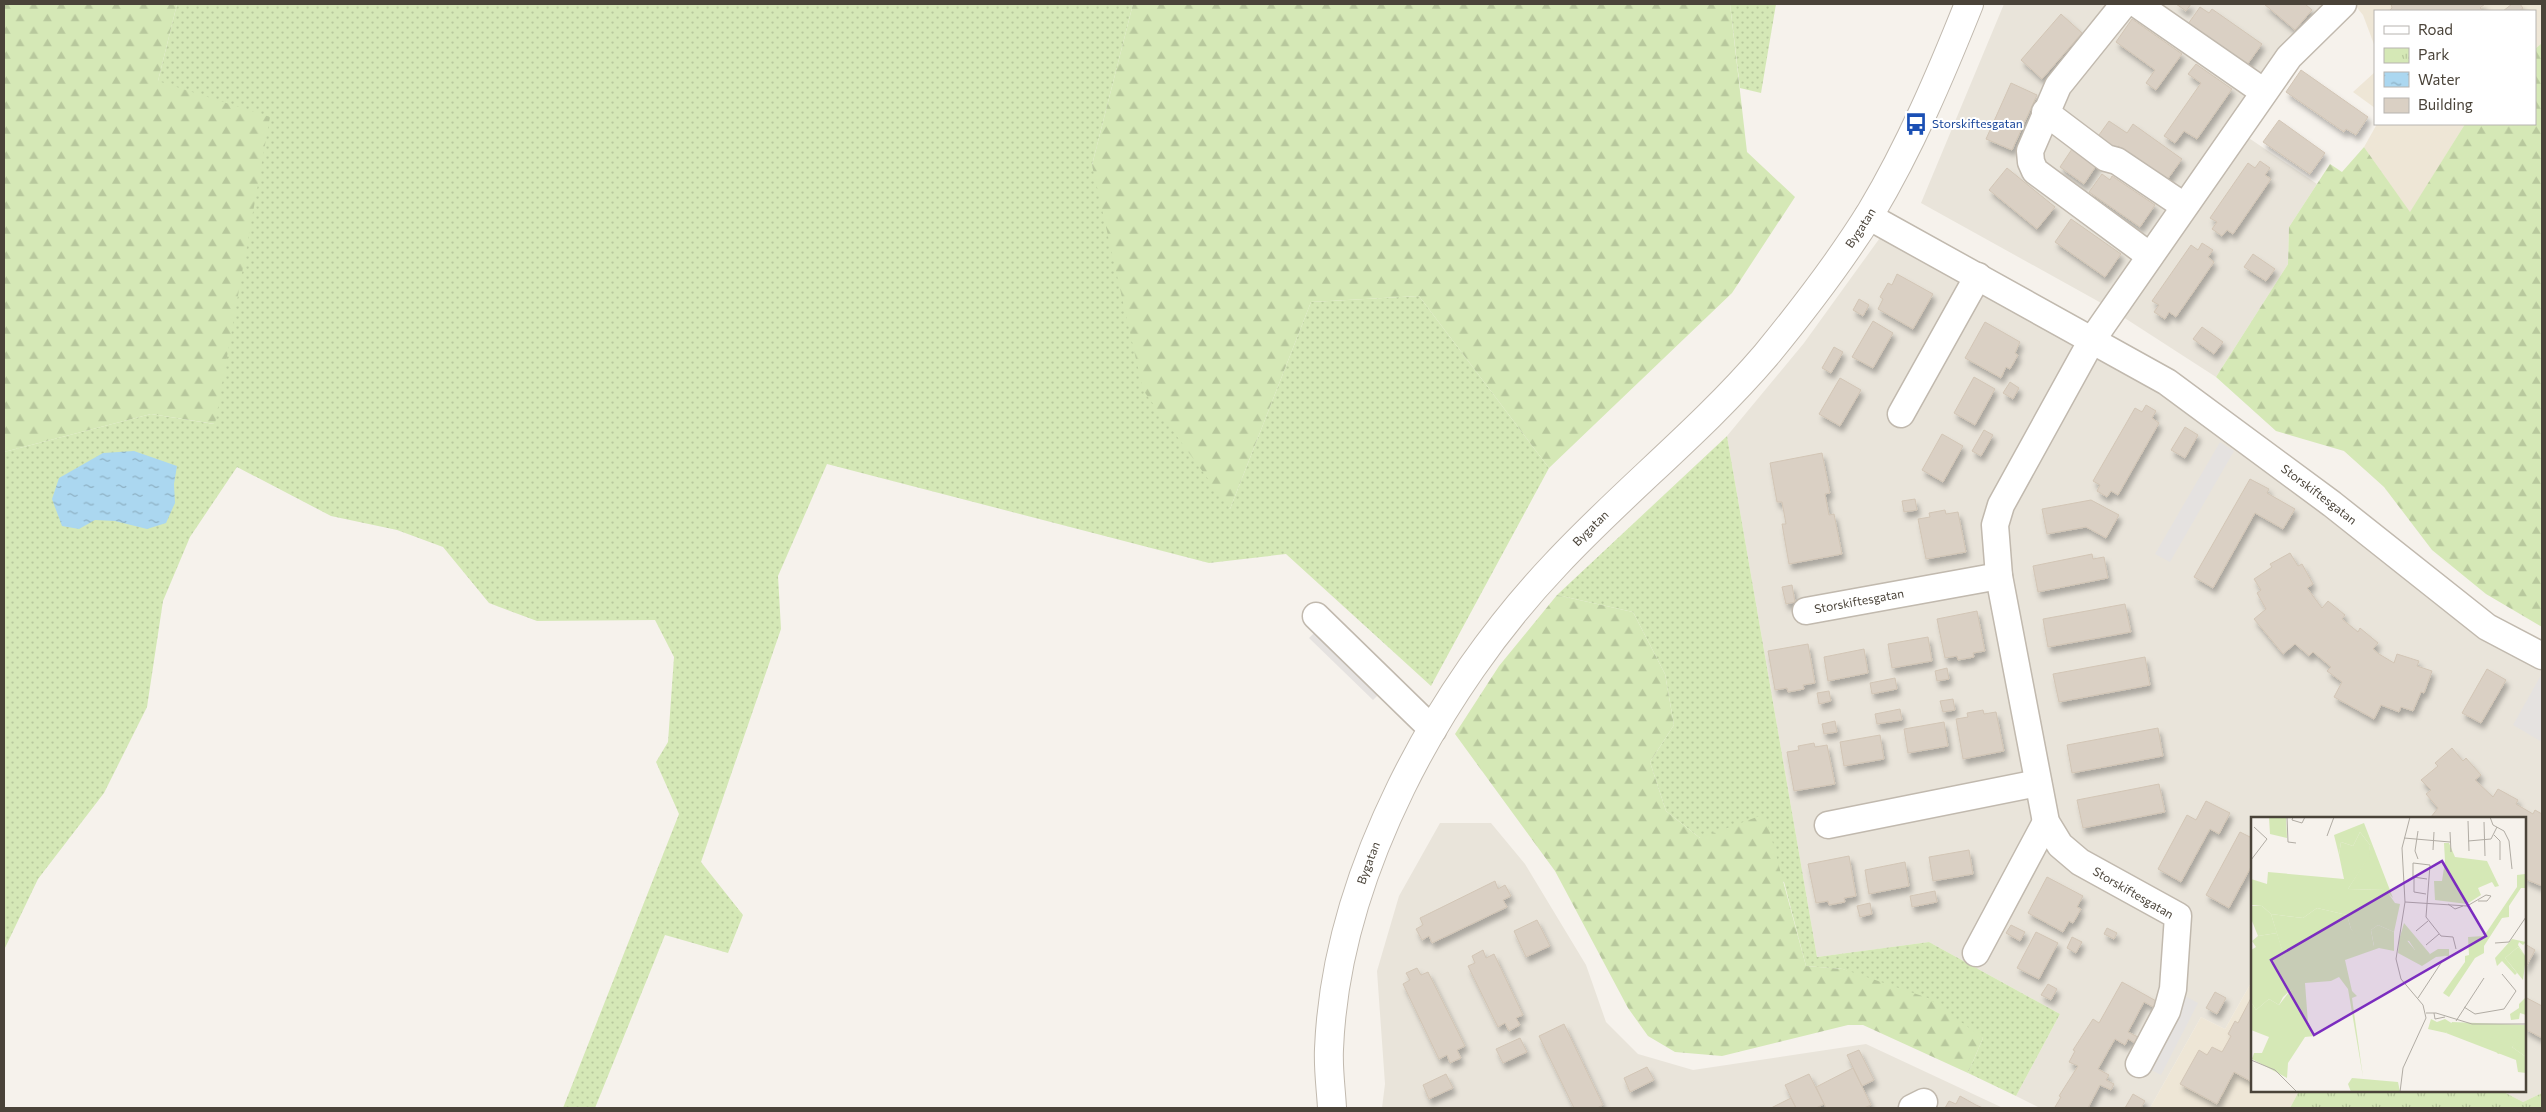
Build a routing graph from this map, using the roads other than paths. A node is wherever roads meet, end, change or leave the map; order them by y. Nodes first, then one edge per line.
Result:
1 (1969, 4) edge
2 (2124, 4) edge
3 (2137, 4) edge
4 (2343, 4) edge
5 (2264, 92) junction
6 (2045, 112) junction
7 (2184, 206) junction
8 (1868, 216) junction
9 (2150, 256) junction
10 (1978, 276) junction
11 (2092, 340) junction
12 (1901, 414) dead end
13 (1999, 576) junction
14 (1806, 612) dead end
15 (1316, 616) dead end
16 (2542, 656) edge
17 (1433, 730) junction
18 (2038, 783) junction
19 (2046, 822) junction
20 (1828, 824) dead end
21 (1976, 953) dead end
22 (2139, 1064) dead end
23 (1332, 1108) edge

1 - 8 street, Bygatan
2 - 6 street
3 - 5 street
4 - 5 street, Storskiftesgatan
5 - 7 street, Storskiftesgatan
6 - 7 street
6 - 9 street
7 - 9 street, Storskiftesgatan
8 - 10 street, Storskiftesgatan
8 - 17 street, Bygatan
9 - 11 street, Storskiftesgatan
10 - 11 street, Storskiftesgatan
10 - 12 street
11 - 13 street, Storskiftesgatan
11 - 16 street, Storskiftesgatan
13 - 14 street, Storskiftesgatan
13 - 18 street, Storskiftesgatan
15 - 17 street
17 - 23 street, Bygatan
18 - 19 street, Storskiftesgatan
18 - 20 street
19 - 21 street
19 - 22 street, Storskiftesgatan

